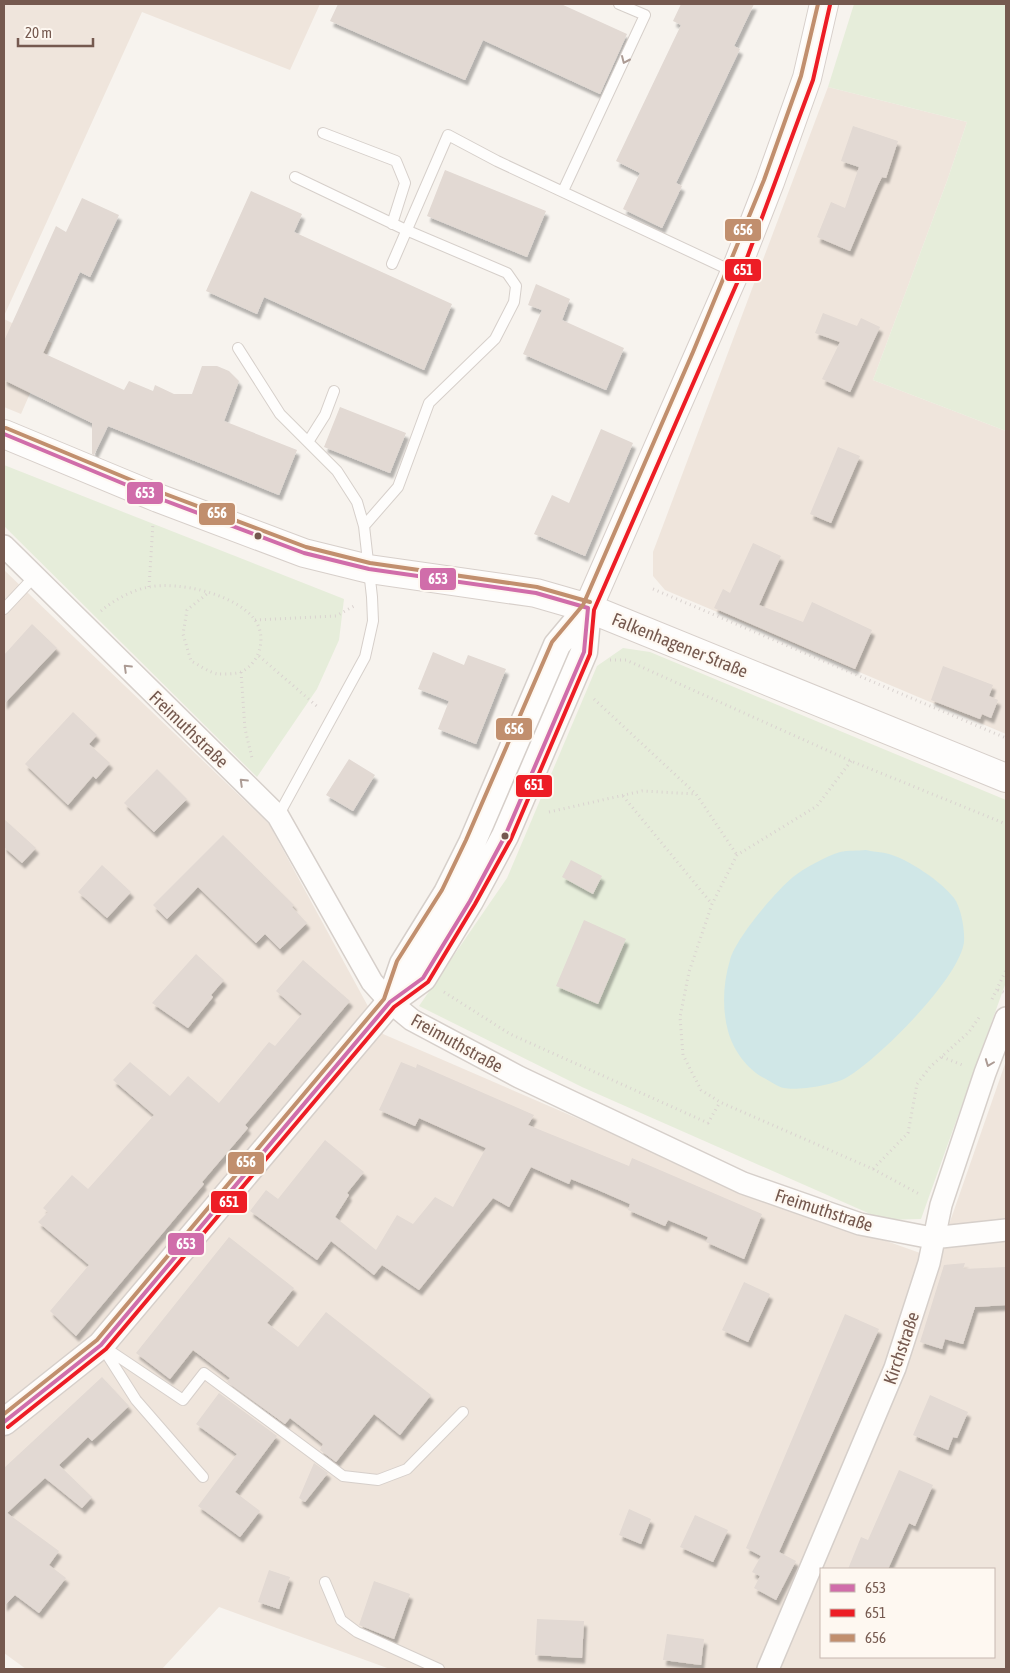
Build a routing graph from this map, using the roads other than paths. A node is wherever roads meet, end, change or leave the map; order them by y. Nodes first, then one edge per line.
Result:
1 (619, 4) edge
2 (824, 4) edge
3 (323, 132) dead end
4 (295, 177) dead end
5 (563, 191) junction
6 (392, 224) junction
7 (406, 230) junction
8 (392, 264) dead end
9 (735, 272) junction
10 (238, 348) dead end
11 (334, 392) dead end
12 (4, 434) edge
13 (308, 442) junction
14 (364, 526) junction
15 (4, 546) edge
16 (369, 569) junction
17 (35, 576) junction
18 (588, 608) junction
19 (4, 609) edge
20 (1006, 778) edge
21 (278, 816) junction
22 (390, 1002) junction
23 (1006, 1018) edge
24 (1006, 1230) edge
25 (932, 1238) junction
26 (100, 1345) junction
27 (463, 1412) dead end
28 (4, 1422) edge
29 (203, 1477) dead end
30 (326, 1582) dead end
31 (439, 1669) edge
32 (768, 1669) edge

1 -> 5 lane
2 - 9 main road
3 - 6 lane
4 - 6 lane
5 - 7 lane
5 - 9 lane
6 - 7 lane
7 - 8 lane
7 - 14 lane
9 - 18 main road
10 - 13 lane
11 - 13 lane
12 - 16 main road, Falkenhagener Straße
13 - 14 lane
14 - 16 lane
15 - 17 street, Freimuthstraße
16 - 18 main road, Falkenhagener Straße
16 - 21 lane
17 - 19 lane
21 -> 17 street, Freimuthstraße
18 - 20 main road, Falkenhagener Straße
18 - 22 street
21 - 22 street, Freimuthstraße
22 - 25 street, Freimuthstraße
22 - 26 street
23 -> 25 street, Kirchstraße
24 - 25 street, Freimuthstraße
25 - 32 street, Kirchstraße
26 - 27 lane
26 - 28 street
26 - 29 lane
30 - 31 lane

